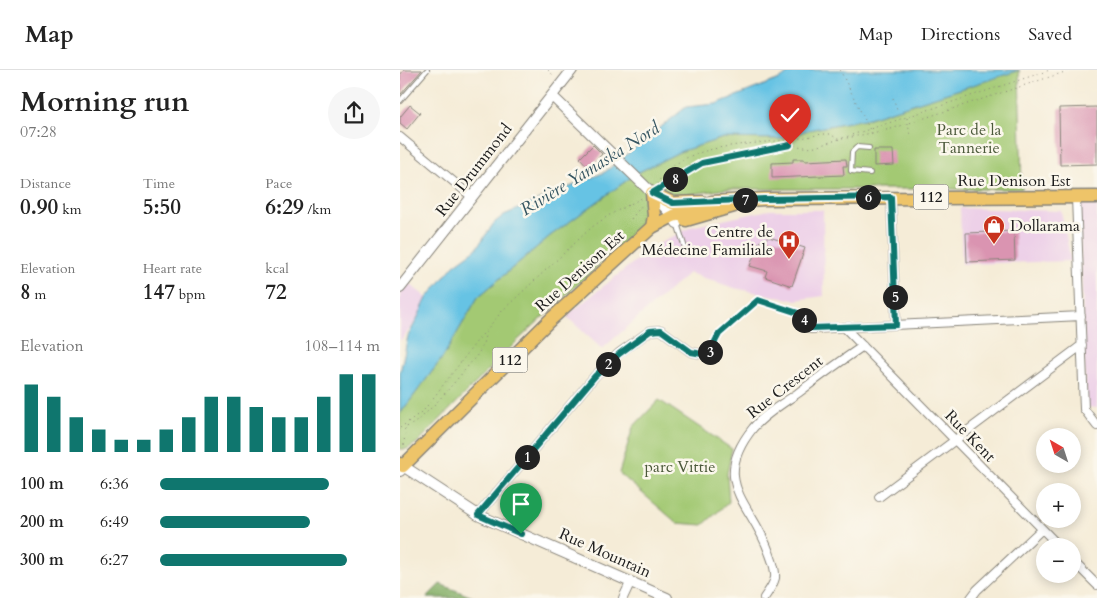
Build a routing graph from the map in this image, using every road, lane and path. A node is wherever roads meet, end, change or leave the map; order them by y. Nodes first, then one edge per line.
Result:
1 (427, 70) edge
2 (572, 70) edge
3 (840, 70) edge
4 (1050, 70) edge
5 (1071, 70) edge
6 (552, 96) junction
7 (893, 98) dead end
8 (400, 101) edge
9 (897, 109) dead end
10 (907, 117) junction
11 (908, 123) junction
12 (870, 129) junction
13 (872, 134) junction
14 (910, 135) dead end
15 (400, 137) edge
16 (839, 139) junction
17 (869, 148) dead end
18 (870, 172) dead end
19 (649, 190) junction
20 (1097, 196) edge
21 (472, 197) junction
22 (891, 197) junction
23 (1076, 197) junction
24 (757, 200) junction
25 (712, 202) junction
26 (631, 219) dead end
27 (675, 220) junction
28 (652, 227) junction
29 (685, 248) dead end
30 (620, 257) junction
31 (400, 288) edge
32 (1081, 316) junction
33 (896, 325) junction
34 (844, 327) junction
35 (811, 328) joint
36 (487, 329) junction
37 (1082, 345) junction
38 (863, 346) junction
39 (708, 355) joint
40 (1097, 426) edge
41 (400, 428) edge
42 (955, 440) junction
43 (404, 445) dead end
44 (401, 467) edge
45 (879, 497) dead end
46 (478, 515) junction
47 (1042, 529) junction
48 (1051, 538) edge
49 (1081, 569) edge
50 (630, 583) junction
51 (1097, 586) edge
52 (624, 598) edge
53 (667, 598) edge
54 (764, 598) edge
55 (971, 598) edge

1 - 8 lane
2 - 6 street, Rue Drummond
3 - 12 path
4 - 10 path
5 - 11 path
6 - 19 street
6 - 21 street, Rue Drummond
7 - 9 path
10 - 11 path
10 - 12 path
11 - 13 path
11 - 14 path
12 - 13 path
12 - 16 path
13 - 16 path
15 - 21 street
16 - 19 path
16 - 19 path
17 - 18 lane
19 - 25 main road
19 - 26 path
19 - 27 street
19 - 28 main road
19 - 36 path
20 - 23 main road, Rue Denison Est / 112
21 - 31 street, Rue Drummond
22 - 23 main road, Rue Denison Est / 112
22 - 24 main road, Rue Denison Est / 112
22 - 33 street
23 - 32 street
24 - 25 main road, Rue Denison Est / 112
24 - 27 main road
25 - 27 main road, Rue Denison Est / 112
27 - 28 main road, Rue Denison Est / 112
27 - 29 lane
27 - 30 main road
28 - 30 main road, Rue Denison Est / 112
30 - 44 main road, Rue Denison Est / 112
32 - 33 street
32 - 37 street
33 - 34 street
34 - 35 street
34 - 38 street, Rue Kent
35 - 39 path
36 - 41 path
36 - 43 path
37 - 40 street
37 - 42 street
38 - 42 street, Rue Kent
38 - 54 street, Rue Crescent
39 - 46 street
42 - 45 street
42 - 47 street, Rue Kent
44 - 46 street, Rue Mountain
46 - 50 street, Rue Mountain
47 - 48 street, Rue Kent
47 - 55 street
49 - 51 street
50 - 52 street
50 - 53 street, Rue Mountain

